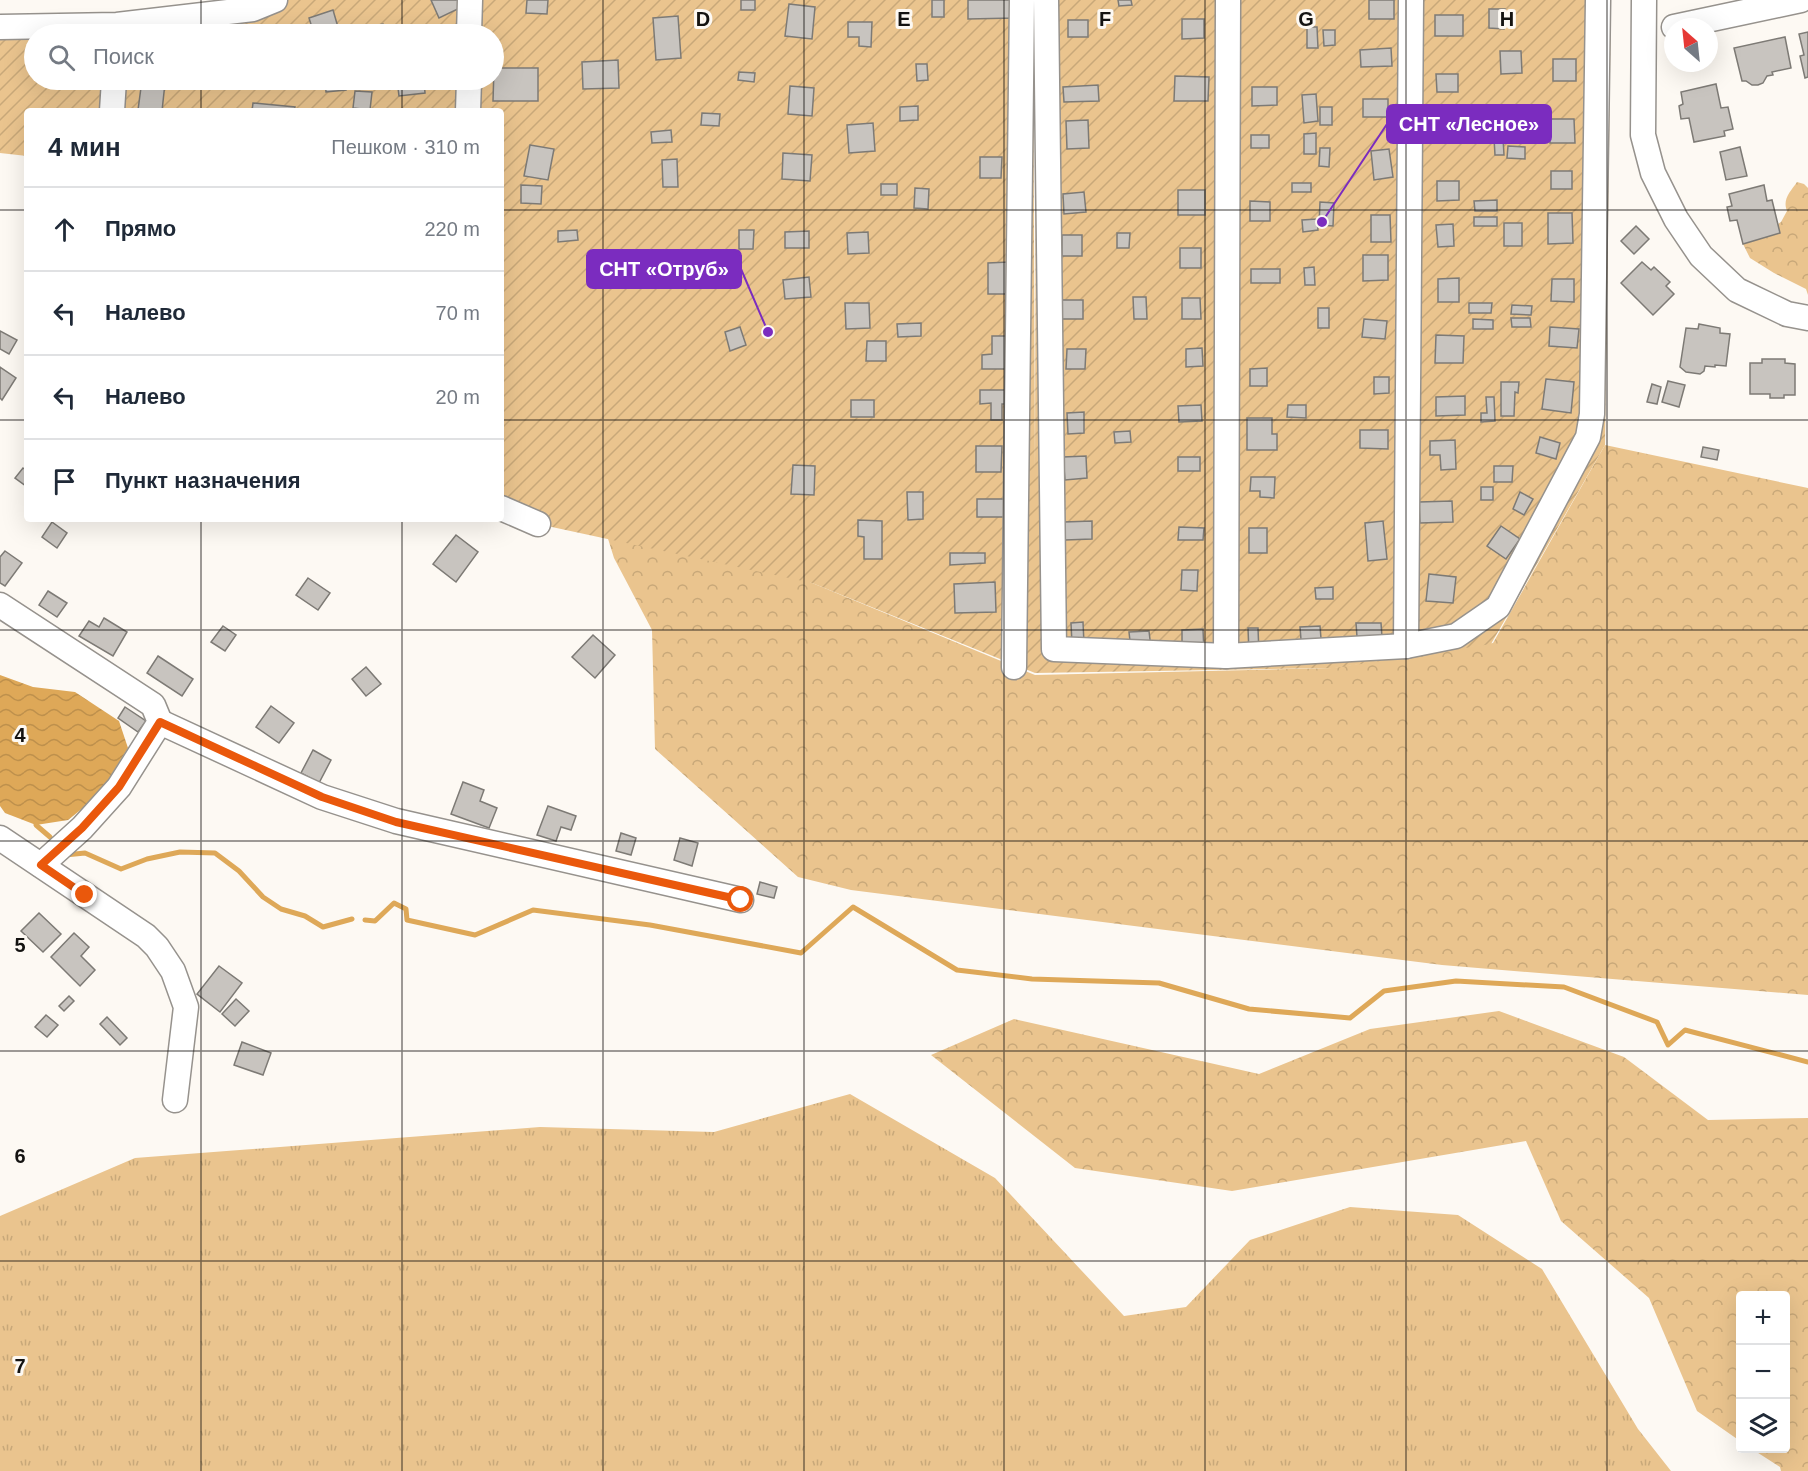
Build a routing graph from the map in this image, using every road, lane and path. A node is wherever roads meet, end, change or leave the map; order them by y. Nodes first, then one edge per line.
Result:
1 (275, 0) edge
2 (470, 0) edge
3 (1022, 0) edge
4 (1046, 0) edge
5 (1228, 0) edge
6 (1411, 0) edge
7 (1598, 0) edge
8 (1644, 0) edge
9 (1801, 0) edge
10 (1716, 18) edge
11 (155, 24) edge
12 (469, 24) edge
13 (0, 27) edge
14 (24, 28) edge
15 (1664, 29) edge
16 (1644, 33) junction
17 (113, 90) edge
18 (469, 90) edge
19 (112, 108) edge
20 (468, 108) edge
21 (1808, 318) edge
22 (504, 509) edge
23 (538, 524) dead end
24 (0, 606) edge
25 (1406, 646) junction
26 (1227, 657) junction
27 (1014, 667) dead end
28 (160, 722) junction
29 (0, 837) edge
30 (41, 865) junction
31 (741, 900) dead end
32 (176, 1100) dead end

1 - 11 street
2 - 12 street
3 - 27 street
4 - 26 street
5 - 26 street
6 - 25 street
7 - 25 street
8 - 16 street
9 - 10 street
13 - 14 street
15 - 16 street
16 - 21 street
17 - 19 street
18 - 20 street
22 - 23 street
24 - 28 street
25 - 26 street
28 - 30 street
28 - 31 street
29 - 30 street
30 - 32 street

